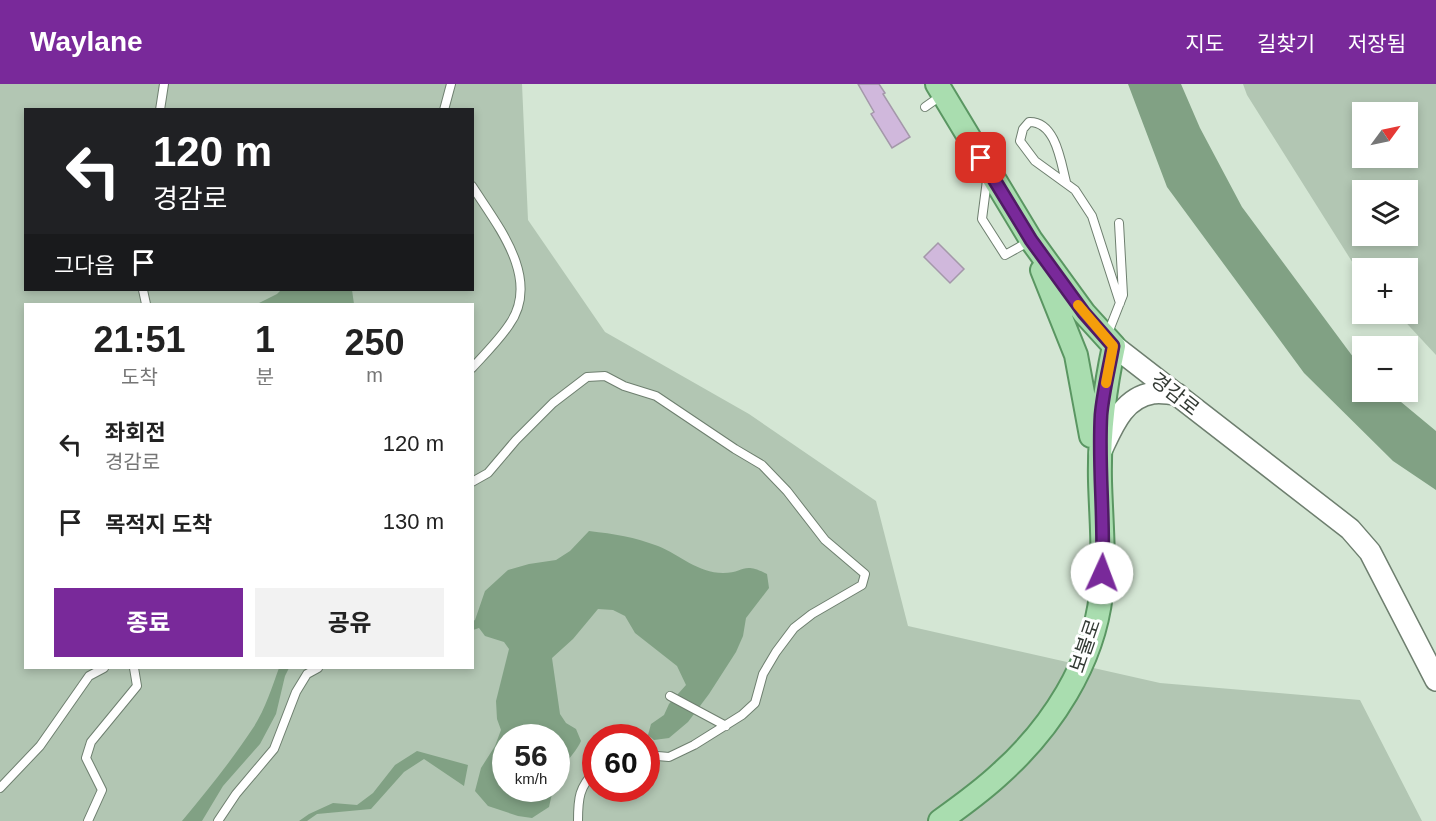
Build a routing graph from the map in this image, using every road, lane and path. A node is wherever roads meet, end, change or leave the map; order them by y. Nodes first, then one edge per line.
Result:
1 (164, 84) edge
2 (451, 84) edge
3 (935, 95) edge
4 (160, 108) edge
5 (445, 108) edge
6 (988, 169) junction
7 (1066, 182) junction
8 (474, 189) edge
9 (1119, 223) dead end
10 (1031, 240) junction
11 (1119, 303) junction
12 (1110, 342) junction
13 (474, 366) edge
14 (1177, 394) junction
15 (1100, 454) junction
16 (1100, 481) junction
17 (474, 482) edge
18 (102, 669) edge
19 (134, 669) edge
20 (316, 669) edge
21 (1436, 680) edge
22 (670, 696) dead end
23 (726, 726) junction
24 (660, 756) edge
25 (0, 788) edge
26 (582, 788) edge
27 (88, 821) edge
28 (218, 821) edge
29 (578, 821) edge
30 (940, 821) edge

1 - 4 lane
2 - 5 lane
3 - 6 main road, 경감로
6 - 10 main road, 경감로
6 - 10 lane
7 - 7 lane
7 - 11 lane
8 - 13 lane
9 - 11 lane
10 - 12 main road, 경감로
10 - 16 main road
11 - 12 lane
12 - 14 street, 경감로
12 - 15 main road, 보불로
14 - 15 street
14 - 21 street, 경감로
15 - 16 main road, 보불로
16 - 30 main road, 보불로
17 - 23 lane
18 - 25 lane
19 - 27 lane
20 - 28 lane
22 - 23 lane
23 - 24 lane
26 - 29 lane

